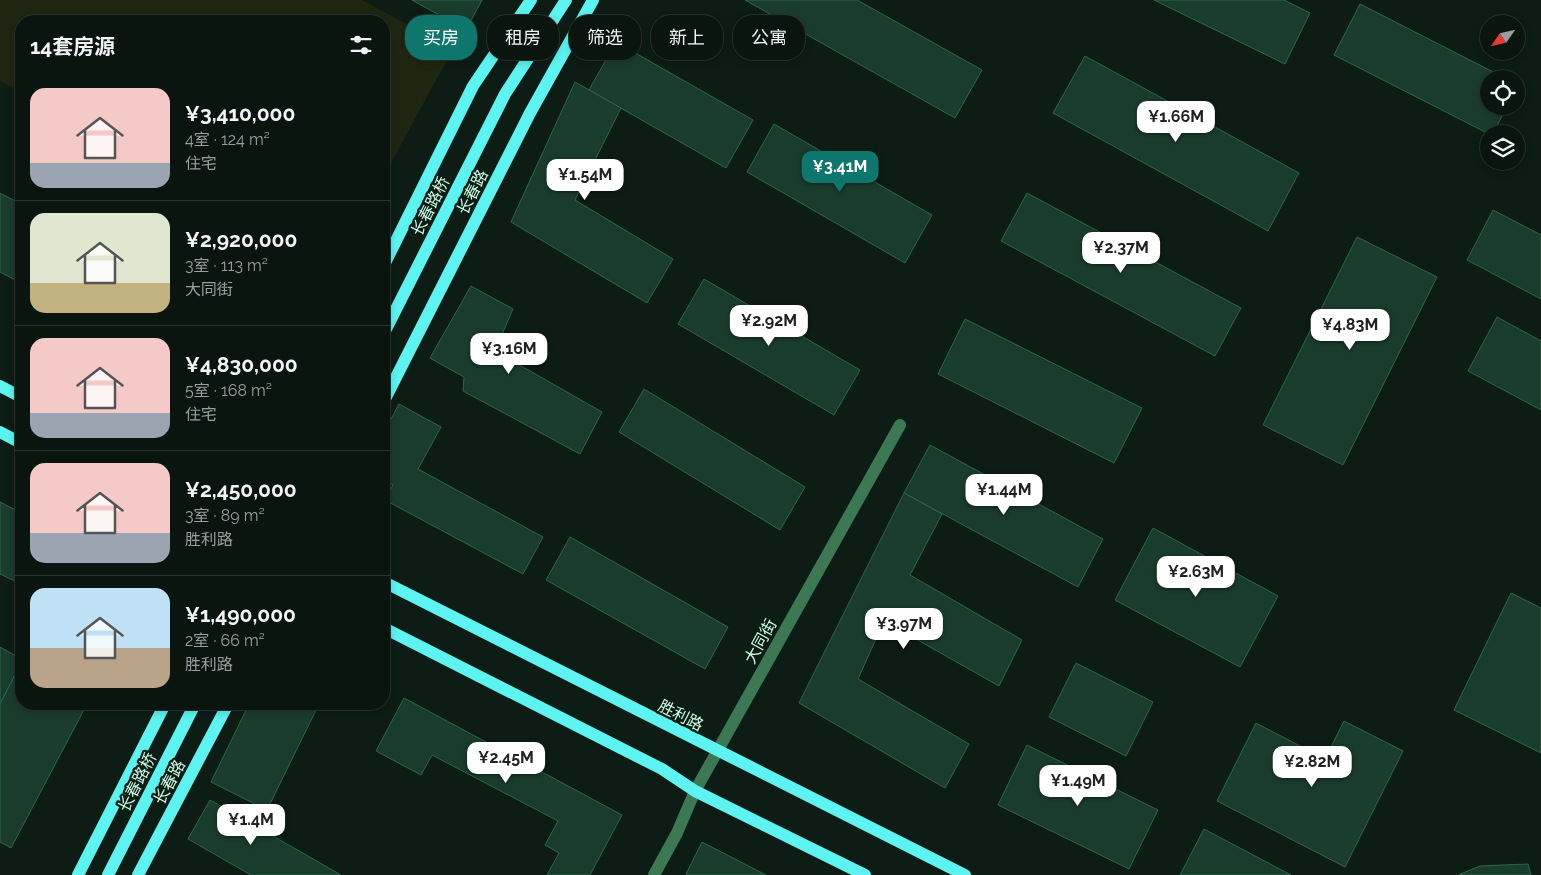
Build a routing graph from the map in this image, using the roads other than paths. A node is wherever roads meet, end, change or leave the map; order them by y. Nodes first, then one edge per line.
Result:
1 (531, 0) edge
2 (566, 0) edge
3 (593, 0) edge
4 (390, 254) edge
5 (390, 321) edge
6 (0, 386) edge
7 (390, 389) edge
8 (15, 394) edge
9 (900, 425) dead end
10 (0, 432) edge
11 (15, 440) edge
12 (390, 585) edge
13 (390, 631) edge
14 (162, 710) edge
15 (192, 710) edge
16 (225, 710) edge
17 (717, 751) junction
18 (695, 791) junction
19 (78, 875) edge
20 (108, 875) edge
21 (138, 875) edge
22 (654, 875) edge
23 (865, 875) edge
24 (965, 875) edge

1 - 4 main road
2 - 5 main road, 长春路桥
3 - 7 main road, 长春路
6 - 8 main road
9 - 17 street, 大同街
10 - 11 main road
12 - 17 main road, 胜利路
13 - 18 main road
14 - 19 main road
15 - 20 main road, 长春路桥
16 - 21 main road, 长春路
17 - 18 street, 大同街
17 - 24 main road, 胜利路
18 - 22 street, 大同街
18 - 23 main road

